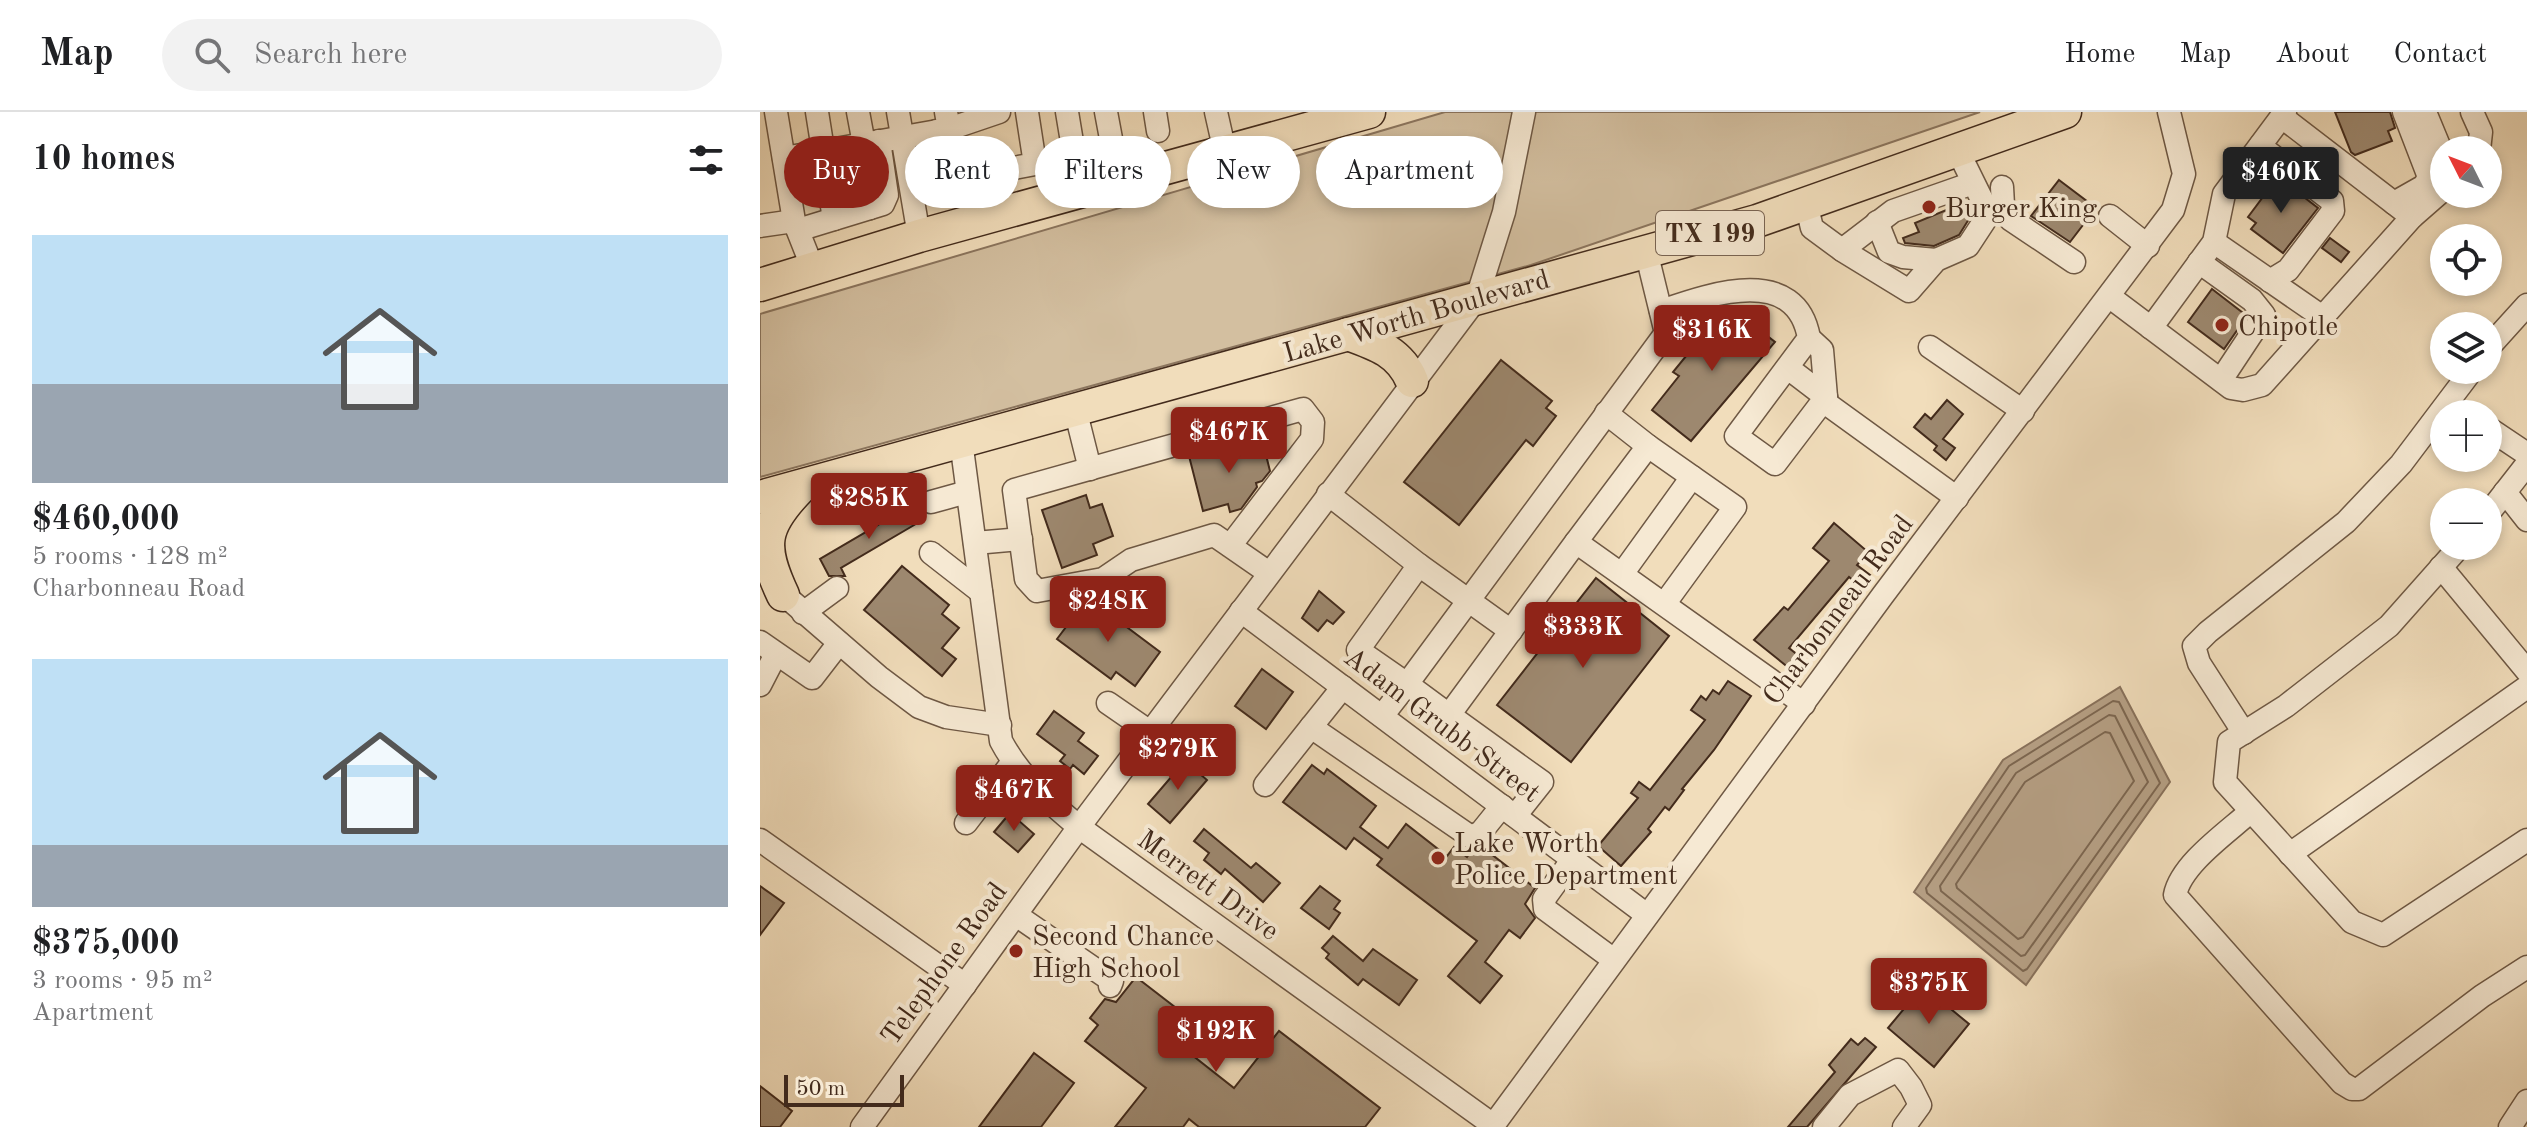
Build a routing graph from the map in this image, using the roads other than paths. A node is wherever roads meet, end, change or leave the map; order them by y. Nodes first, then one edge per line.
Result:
1 (776, 112) edge
2 (817, 112) edge
3 (858, 112) edge
4 (898, 112) edge
5 (1027, 112) edge
6 (1067, 112) edge
7 (1106, 112) edge
8 (1216, 112) edge
9 (1369, 112) edge
10 (1524, 112) edge
11 (2064, 112) edge
12 (2169, 112) edge
13 (2404, 112) edge
14 (2425, 112) edge
15 (991, 113) edge
16 (2284, 114) edge
17 (944, 124) edge
18 (820, 136) edge
19 (869, 136) edge
20 (1071, 136) edge
21 (1110, 136) edge
22 (1221, 136) edge
23 (1283, 136) edge
24 (2435, 136) edge
25 (903, 138) junction
26 (889, 140) edge
27 (2260, 146) junction
28 (1958, 151) junction
29 (784, 158) edge
30 (1187, 162) edge
31 (1973, 183) junction
32 (2002, 187) dead end
33 (2430, 201) edge
34 (1806, 203) junction
35 (2394, 203) junction
36 (793, 208) edge
37 (832, 208) edge
38 (870, 208) edge
39 (2110, 216) dead end
40 (2412, 217) junction
41 (834, 219) junction
42 (1877, 222) junction
43 (796, 225) junction
44 (760, 226) edge
45 (919, 236) junction
46 (2214, 242) junction
47 (2148, 246) junction
48 (1842, 250) junction
49 (1646, 251) junction
50 (1936, 260) junction
51 (2074, 262) dead end
52 (2199, 262) junction
53 (813, 269) junction
54 (2270, 281) junction
55 (760, 285) edge
56 (2110, 297) junction
57 (1477, 298) junction
58 (2527, 305) edge
59 (1661, 311) junction
60 (2321, 316) junction
61 (2151, 328) junction
62 (2502, 333) edge
63 (1348, 334) junction
64 (1809, 338) junction
65 (1930, 347) dead end
66 (1788, 368) junction
67 (2221, 380) junction
68 (1412, 381) junction
69 (2461, 384) edge
70 (1824, 399) junction
71 (2449, 400) edge
72 (1075, 409) junction
73 (2023, 411) junction
74 (1606, 413) junction
75 (2430, 425) edge
76 (2502, 437) edge
77 (961, 441) junction
78 (1648, 446) junction
79 (2527, 454) edge
80 (2527, 464) edge
81 (1090, 469) junction
82 (850, 473) junction
83 (1692, 477) junction
84 (800, 488) junction
85 (967, 492) junction
86 (2505, 492) junction
87 (1328, 494) junction
88 (2502, 496) edge
89 (760, 497) edge
90 (1957, 498) junction
91 (931, 502) dead end
92 (863, 507) dead end
93 (2527, 520) edge
94 (1021, 539) junction
95 (1576, 542) junction
96 (975, 543) junction
97 (1230, 546) junction
98 (931, 553) dead end
99 (2447, 560) edge
100 (1419, 565) junction
101 (2441, 567) junction
102 (1269, 573) junction
103 (1622, 574) junction
104 (774, 588) edge
105 (837, 588) dead end
106 (981, 592) junction
107 (1658, 598) junction
108 (1469, 600) junction
109 (1241, 611) junction
110 (1511, 631) junction
111 (839, 643) junction
112 (768, 648) edge
113 (2527, 671) edge
114 (1407, 684) junction
115 (760, 685) edge
116 (1343, 687) junction
117 (2527, 687) edge
118 (1108, 703) dead end
119 (1804, 704) junction
120 (1449, 715) junction
121 (1382, 716) junction
122 (1000, 725) junction
123 (1311, 727) junction
124 (1150, 732) junction
125 (2244, 733) junction
126 (1012, 763) junction
127 (1265, 785) dead end
128 (1509, 811) junction
129 (2251, 811) junction
130 (966, 823) dead end
131 (1079, 827) junction
132 (760, 840) edge
133 (2527, 840) edge
134 (2290, 854) junction
135 (1573, 859) junction
136 (1016, 915) junction
137 (1647, 915) junction
138 (1614, 960) junction
139 (2527, 967) edge
140 (965, 985) junction
141 (1110, 986) dead end
142 (2527, 1101) edge
143 (1492, 1126) edge
144 (862, 1127) edge
145 (1824, 1127) edge
146 (1904, 1127) edge
147 (2510, 1127) edge

1 - 29 street
2 - 18 street
3 - 19 street
4 - 25 street
5 - 17 street
6 - 20 street
7 - 21 street
8 - 22 street
9 - 23 highway
10 - 57 street, Telephone Road
11 - 28 highway, Lake Worth Boulevard / TX 199
12 - 47 street, Charbonneau Road
13 - 35 street
14 - 24 street
15 - 17 street
16 - 27 street
16 - 35 street
17 - 25 street
25 - 26 street
25 - 45 street
27 - 46 street
27 - 54 street
28 - 31 street
28 - 34 highway, Lake Worth Boulevard / TX 199
30 - 45 highway
31 - 42 street
31 - 50 street
32 - 51 street
33 - 40 street
34 - 48 street
34 - 49 highway, Lake Worth Boulevard / TX 199
35 - 40 street
36 - 43 street
37 - 41 street
38 - 41 street
39 - 47 street
40 - 60 street
41 - 43 street
42 - 48 street
42 - 50 street
43 - 44 street
43 - 53 street
45 - 53 highway
46 - 52 street
46 - 54 street
47 - 56 street, Charbonneau Road
48 - 50 street
49 - 57 highway, Lake Worth Boulevard / TX 199
49 - 59 street
52 - 61 street
52 - 67 street
53 - 55 highway
54 - 60 street
56 - 61 street
56 - 73 street, Charbonneau Road
57 - 63 highway, Lake Worth Boulevard / TX 199
57 - 68 street, Telephone Road
58 - 62 street
59 - 64 street
59 - 74 street
60 - 67 street
61 - 67 street
63 - 68 highway
63 - 72 highway, Lake Worth Boulevard / TX 199
64 - 66 street
64 - 70 street
65 - 73 street
66 - 70 street
66 - 70 street
68 - 87 street, Telephone Road
69 - 71 street
70 - 90 street
72 - 77 highway, Lake Worth Boulevard / TX 199
72 - 81 street
73 - 90 street, Charbonneau Road
74 - 78 street
74 - 108 street
75 - 125 street
76 - 79 street
77 - 82 highway, Lake Worth Boulevard / TX 199
77 - 85 street, Merrett Drive
78 - 83 street
78 - 95 street
80 - 86 street
81 - 94 street
81 - 97 street
82 - 84 highway, Lake Worth Boulevard / TX 199
82 - 92 street
83 - 103 street
83 - 107 street
84 - 89 highway, Lake Worth Boulevard / TX 199
84 - 104 highway
85 - 91 street
85 - 96 street, Merrett Drive
86 - 88 street
86 - 93 street
87 - 100 street
87 - 102 street, Telephone Road
90 - 119 street, Charbonneau Road
94 - 96 street
94 - 97 street
95 - 103 street
95 - 110 street
96 - 106 street, Merrett Drive
97 - 102 street
98 - 106 street
99 - 101 street
100 - 108 street
100 - 114 street
101 - 113 street
101 - 125 street
102 - 109 street, Telephone Road
103 - 107 street
104 - 105 street
104 - 111 street
106 - 122 street, Merrett Drive
107 - 119 street
108 - 110 street
108 - 114 street
109 - 116 street, Adam Grubb Street
109 - 124 street, Telephone Road
110 - 120 street
111 - 112 street
111 - 122 street
112 - 115 street
114 - 120 street
114 - 121 street
116 - 121 street, Adam Grubb Street
116 - 123 street
117 - 134 street
118 - 124 street
119 - 137 street, Charbonneau Road
120 - 128 street
121 - 128 street, Adam Grubb Street
122 - 126 street, Merrett Drive
123 - 127 street
123 - 128 street
124 - 131 street, Telephone Road
125 - 129 street
126 - 130 street
126 - 131 street, Merrett Drive
128 - 135 street, Adam Grubb Street
129 - 134 street
129 - 139 street
131 - 136 street, Telephone Road
131 - 143 street, Merrett Drive
132 - 140 street
133 - 134 street
135 - 137 street, Adam Grubb Street
135 - 138 street
136 - 140 street, Telephone Road
136 - 141 street
137 - 138 street, Charbonneau Road
138 - 143 street, Charbonneau Road
140 - 144 street, Telephone Road
142 - 147 street
145 - 146 street

